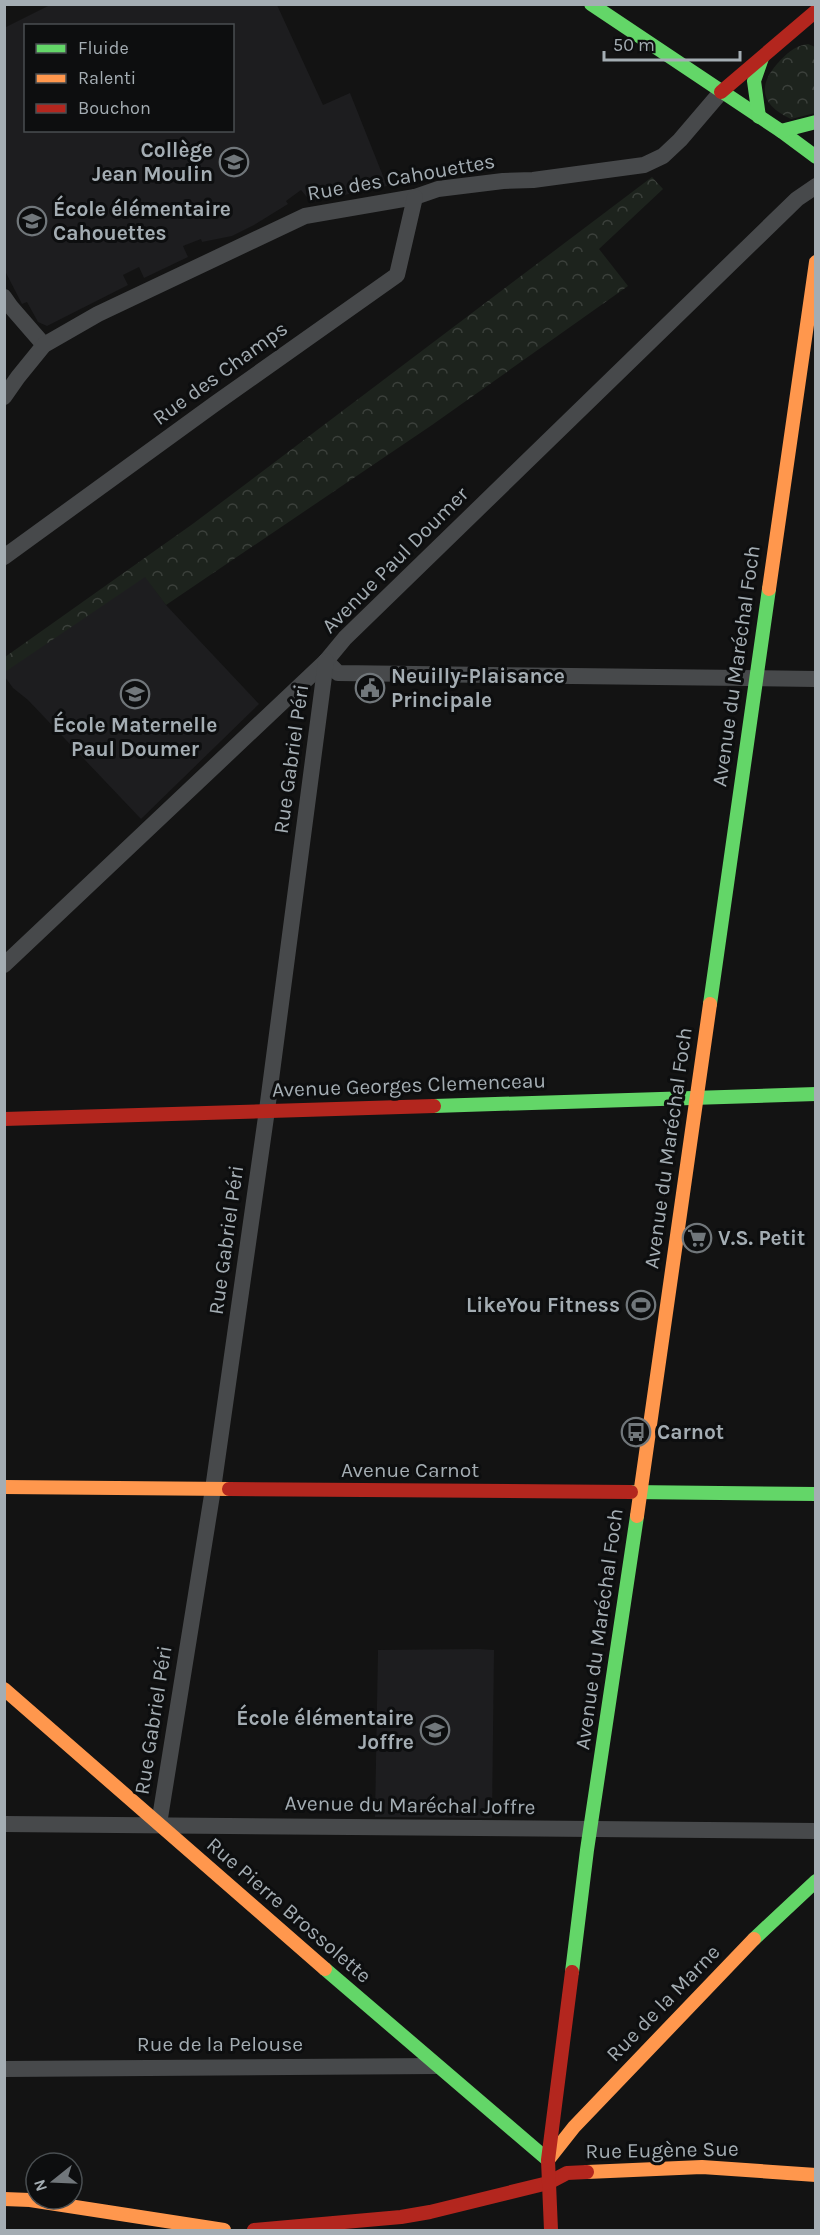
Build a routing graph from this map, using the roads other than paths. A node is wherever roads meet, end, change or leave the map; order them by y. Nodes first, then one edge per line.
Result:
1 (591, 4) edge
2 (816, 11) edge
3 (794, 30) junction
4 (816, 35) edge
5 (762, 58) junction
6 (721, 92) junction
7 (759, 117) junction
8 (816, 122) edge
9 (781, 131) junction
10 (816, 158) edge
11 (816, 186) edge
12 (415, 197) junction
13 (816, 261) edge
14 (4, 297) edge
15 (44, 345) junction
16 (4, 397) edge
17 (4, 557) edge
18 (326, 661) junction
19 (756, 678) junction
20 (816, 679) edge
21 (4, 965) edge
22 (816, 1094) edge
23 (696, 1098) junction
24 (267, 1110) junction
25 (4, 1119) edge
26 (4, 1487) edge
27 (213, 1489) junction
28 (640, 1492) junction
29 (816, 1494) edge
30 (4, 1689) edge
31 (4, 1824) edge
32 (159, 1824) junction
33 (591, 1829) junction
34 (816, 1830) edge
35 (816, 1881) edge
36 (436, 2066) junction
37 (4, 2070) edge
38 (548, 2160) junction
39 (816, 2175) edge
40 (548, 2183) junction
41 (4, 2199) edge
42 (224, 2230) edge
43 (254, 2230) edge
44 (551, 2230) edge

1 - 6 street
2 - 3 street
3 - 4 street
3 - 5 street
5 - 6 street
5 - 7 street
6 - 7 street
6 - 12 street, Rue des Cahouettes
7 - 9 street
8 - 9 street
9 - 10 street
11 - 18 street, Avenue Paul Doumer
12 - 15 street, Rue des Cahouettes
12 - 17 street, Rue des Champs
13 - 19 street, Avenue du Maréchal Foch
14 - 15 street
15 - 16 street, Rue des Cahouettes
18 - 19 street
18 - 21 street, Avenue Paul Doumer
18 - 24 street, Rue Gabriel Péri
19 - 20 street
19 - 23 street, Avenue du Maréchal Foch
22 - 23 street, Avenue Georges Clemenceau
23 - 24 street, Avenue Georges Clemenceau
23 - 28 street, Avenue du Maréchal Foch
24 - 25 street, Avenue Georges Clemenceau
24 - 27 street, Rue Gabriel Péri
26 - 27 street, Avenue Carnot
27 - 28 street, Avenue Carnot
27 - 32 street, Rue Gabriel Péri
28 - 29 street, Avenue Carnot
28 - 33 street, Avenue du Maréchal Foch
30 - 32 street, Rue Pierre Brossolette
31 - 32 street, Avenue du Maréchal Joffre
32 - 33 street, Avenue du Maréchal Joffre
32 - 36 street, Rue Pierre Brossolette
33 - 34 street, Avenue du Maréchal Joffre
33 - 38 street, Avenue du Maréchal Foch
35 - 38 street, Rue de la Marne
36 - 37 street, Rue de la Pelouse
36 - 38 street, Rue Pierre Brossolette
38 - 40 street, Avenue du Maréchal Foch
39 - 40 street, Rue Eugène Sue
40 - 43 street, Rue Eugène Sue
40 - 44 street, Avenue du Maréchal Foch
41 - 42 street

